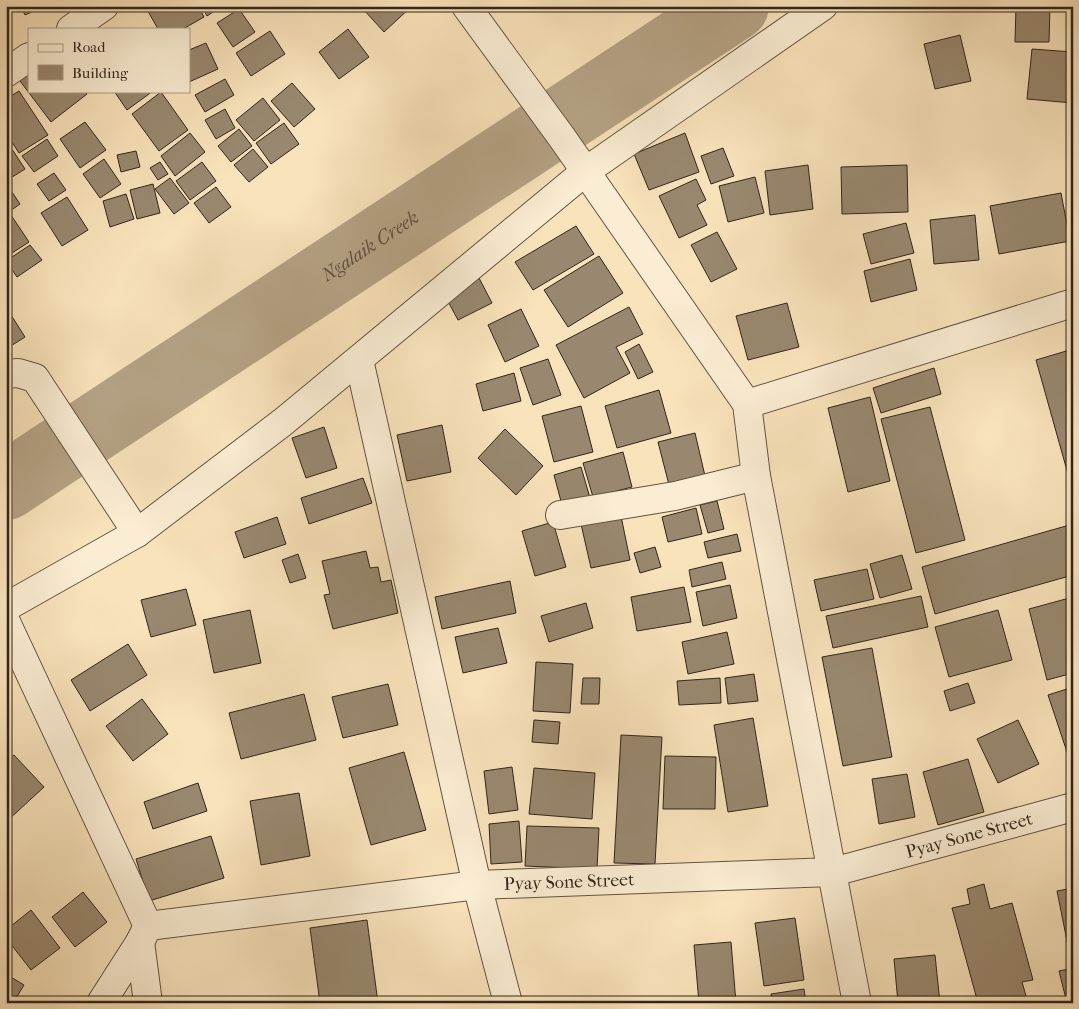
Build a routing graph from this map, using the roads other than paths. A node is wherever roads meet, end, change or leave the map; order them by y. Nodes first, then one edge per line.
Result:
1 (104, 6) edge
2 (466, 6) edge
3 (823, 6) edge
4 (72, 28) edge
5 (28, 58) edge
6 (6, 73) edge
7 (586, 171) junction
8 (1073, 303) edge
9 (359, 360) junction
10 (6, 374) edge
11 (747, 404) junction
12 (756, 476) junction
13 (560, 514) dead end
14 (132, 526) junction
15 (6, 607) edge
16 (6, 622) edge
17 (1073, 807) edge
18 (833, 872) junction
19 (477, 886) junction
20 (144, 934) junction
21 (101, 1003) edge
22 (148, 1003) edge
23 (508, 1003) edge
24 (858, 1003) edge

1 - 4 street
2 - 7 street
3 - 7 street
5 - 6 street
7 - 9 street
7 - 11 street
8 - 11 street
9 - 14 street
9 - 19 street
10 - 14 street
11 - 12 street
12 - 13 street
12 - 18 street
14 - 15 street
16 - 20 street
17 - 18 street, Pyay Sone Street
18 - 19 street, Pyay Sone Street
18 - 24 street
19 - 20 street, Pyay Sone Street
19 - 23 street
20 - 21 street
20 - 22 street

